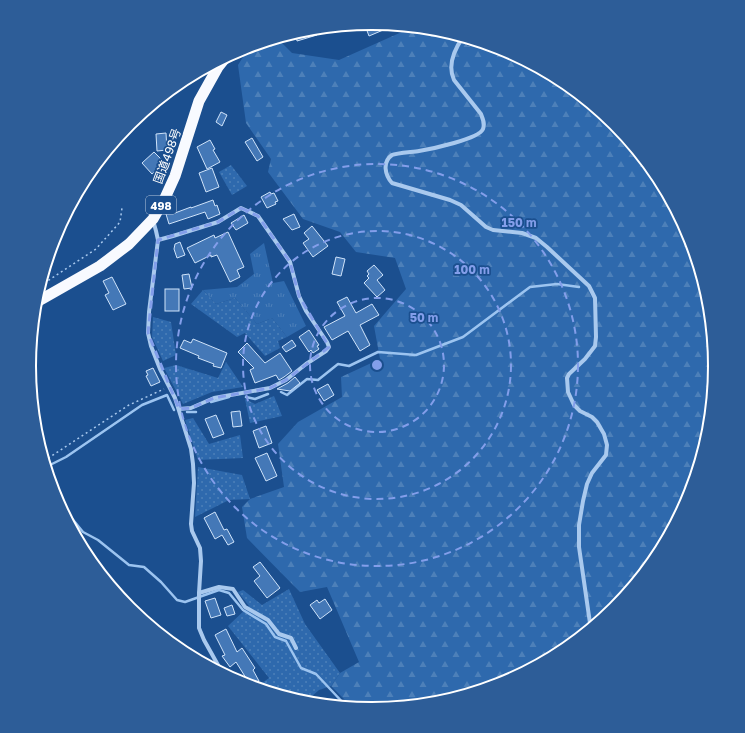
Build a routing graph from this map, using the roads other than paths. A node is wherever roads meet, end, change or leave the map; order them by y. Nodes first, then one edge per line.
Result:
1 (460, 41) edge
2 (214, 70) edge
3 (153, 219) junction
4 (158, 240) junction
5 (43, 299) edge
6 (179, 409) junction
7 (199, 593) junction
8 (590, 622) edge
9 (296, 648) dead end
10 (218, 665) edge

1 - 8 street
2 - 3 highway, 国道498号 / 498
3 - 4 street
3 - 5 highway, 国道498号 / 498
4 - 6 street
4 - 6 street
6 - 7 street
7 - 9 street
7 - 10 street

